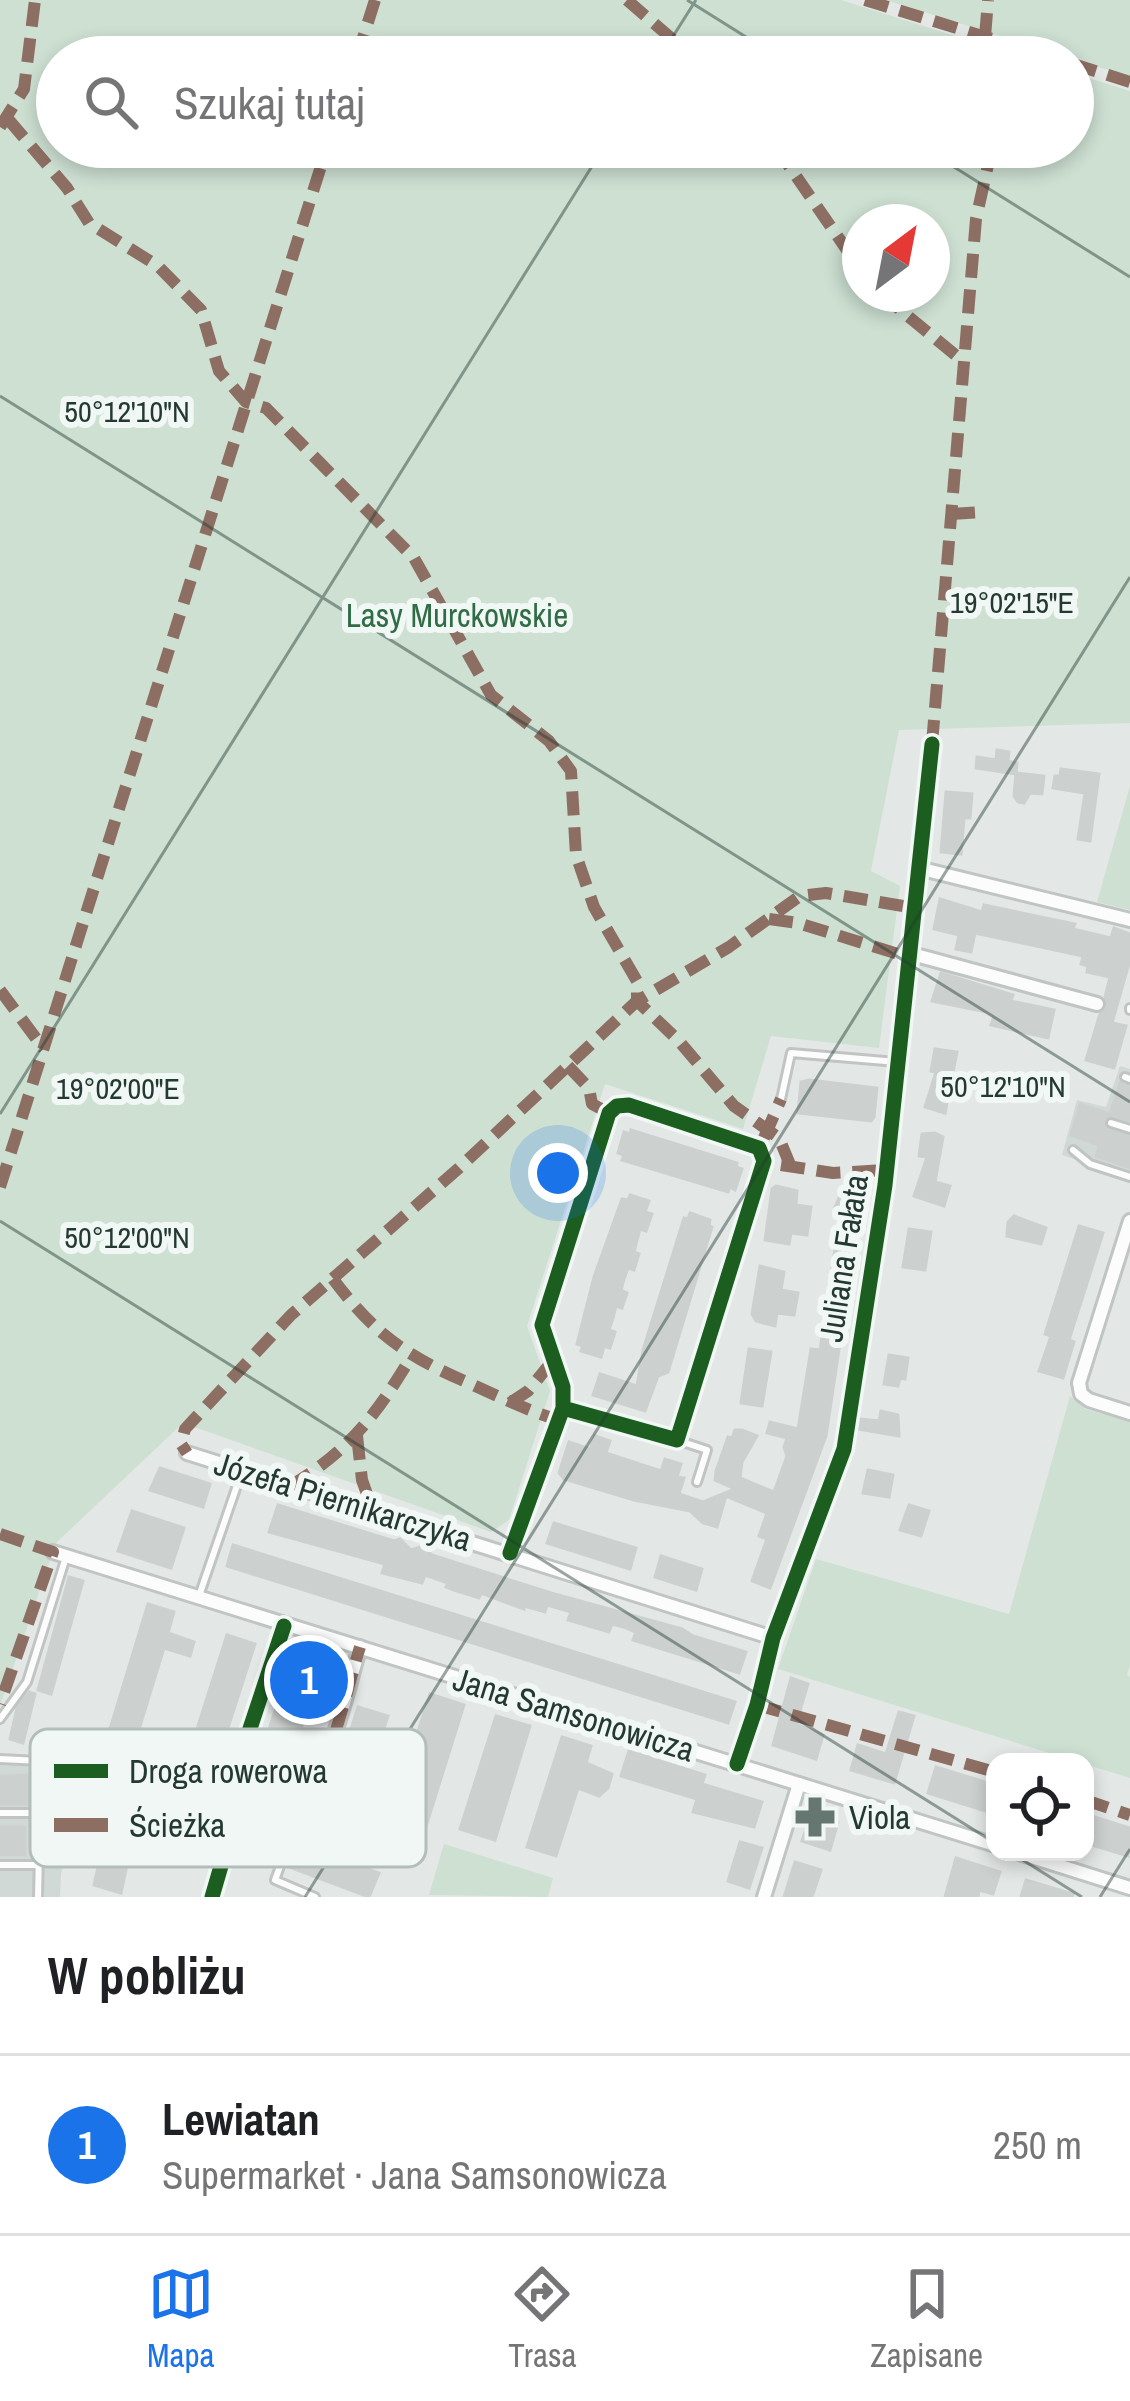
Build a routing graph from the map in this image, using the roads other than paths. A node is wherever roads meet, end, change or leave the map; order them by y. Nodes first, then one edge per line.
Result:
1 (932, 744) dead end
2 (918, 868) junction
3 (1130, 920) edge
4 (912, 954) junction
5 (1097, 1004) dead end
6 (900, 1062) junction
7 (781, 1099) dead end
8 (1111, 1123) dead end
9 (1130, 1130) edge
10 (1073, 1150) dead end
11 (1130, 1177) edge
12 (1130, 1221) edge
13 (563, 1408) junction
14 (1130, 1413) edge
15 (677, 1440) junction
16 (187, 1453) dead end
17 (242, 1471) junction
18 (697, 1482) dead end
19 (510, 1553) junction
20 (59, 1555) joint
21 (199, 1596) junction
22 (284, 1626) junction
23 (773, 1638) junction
24 (360, 1647) junction
25 (0, 1719) edge
26 (250, 1729) edge
27 (333, 1729) edge
28 (0, 1759) edge
29 (30, 1760) edge
30 (737, 1764) junction
31 (800, 1784) junction
32 (986, 1843) edge
33 (1044, 1861) edge
34 (39, 1867) edge
35 (221, 1867) edge
36 (279, 1867) edge
37 (1130, 1888) edge
38 (294, 1893) edge
39 (38, 1897) edge
40 (212, 1897) edge
41 (315, 1897) edge
42 (764, 1897) edge

1 - 2 street, Juliana Fałata
2 - 3 street
2 - 4 street, Juliana Fałata
4 - 5 street
4 - 6 street, Juliana Fałata
6 - 7 lane
6 - 23 street, Juliana Fałata
8 - 9 lane
10 - 11 lane
12 - 14 street
13 - 15 street
13 - 15 street
13 - 19 street
15 - 18 lane
16 - 17 street, Józefa Piernikarczyka
17 - 19 street, Józefa Piernikarczyka
17 - 21 lane
19 - 23 street, Józefa Piernikarczyka
20 - 21 street, Jana Samsonowicza
20 - 25 lane
21 - 22 street, Jana Samsonowicza
22 - 24 street, Jana Samsonowicza
22 - 26 street
23 - 30 street, Juliana Fałata
24 - 27 street
24 - 30 street, Jana Samsonowicza
28 - 29 lane
30 - 31 street, Jana Samsonowicza
31 - 32 street, Jana Samsonowicza
31 - 42 street
33 - 37 street
34 - 39 lane
35 - 40 street
36 - 38 lane
38 - 41 lane

